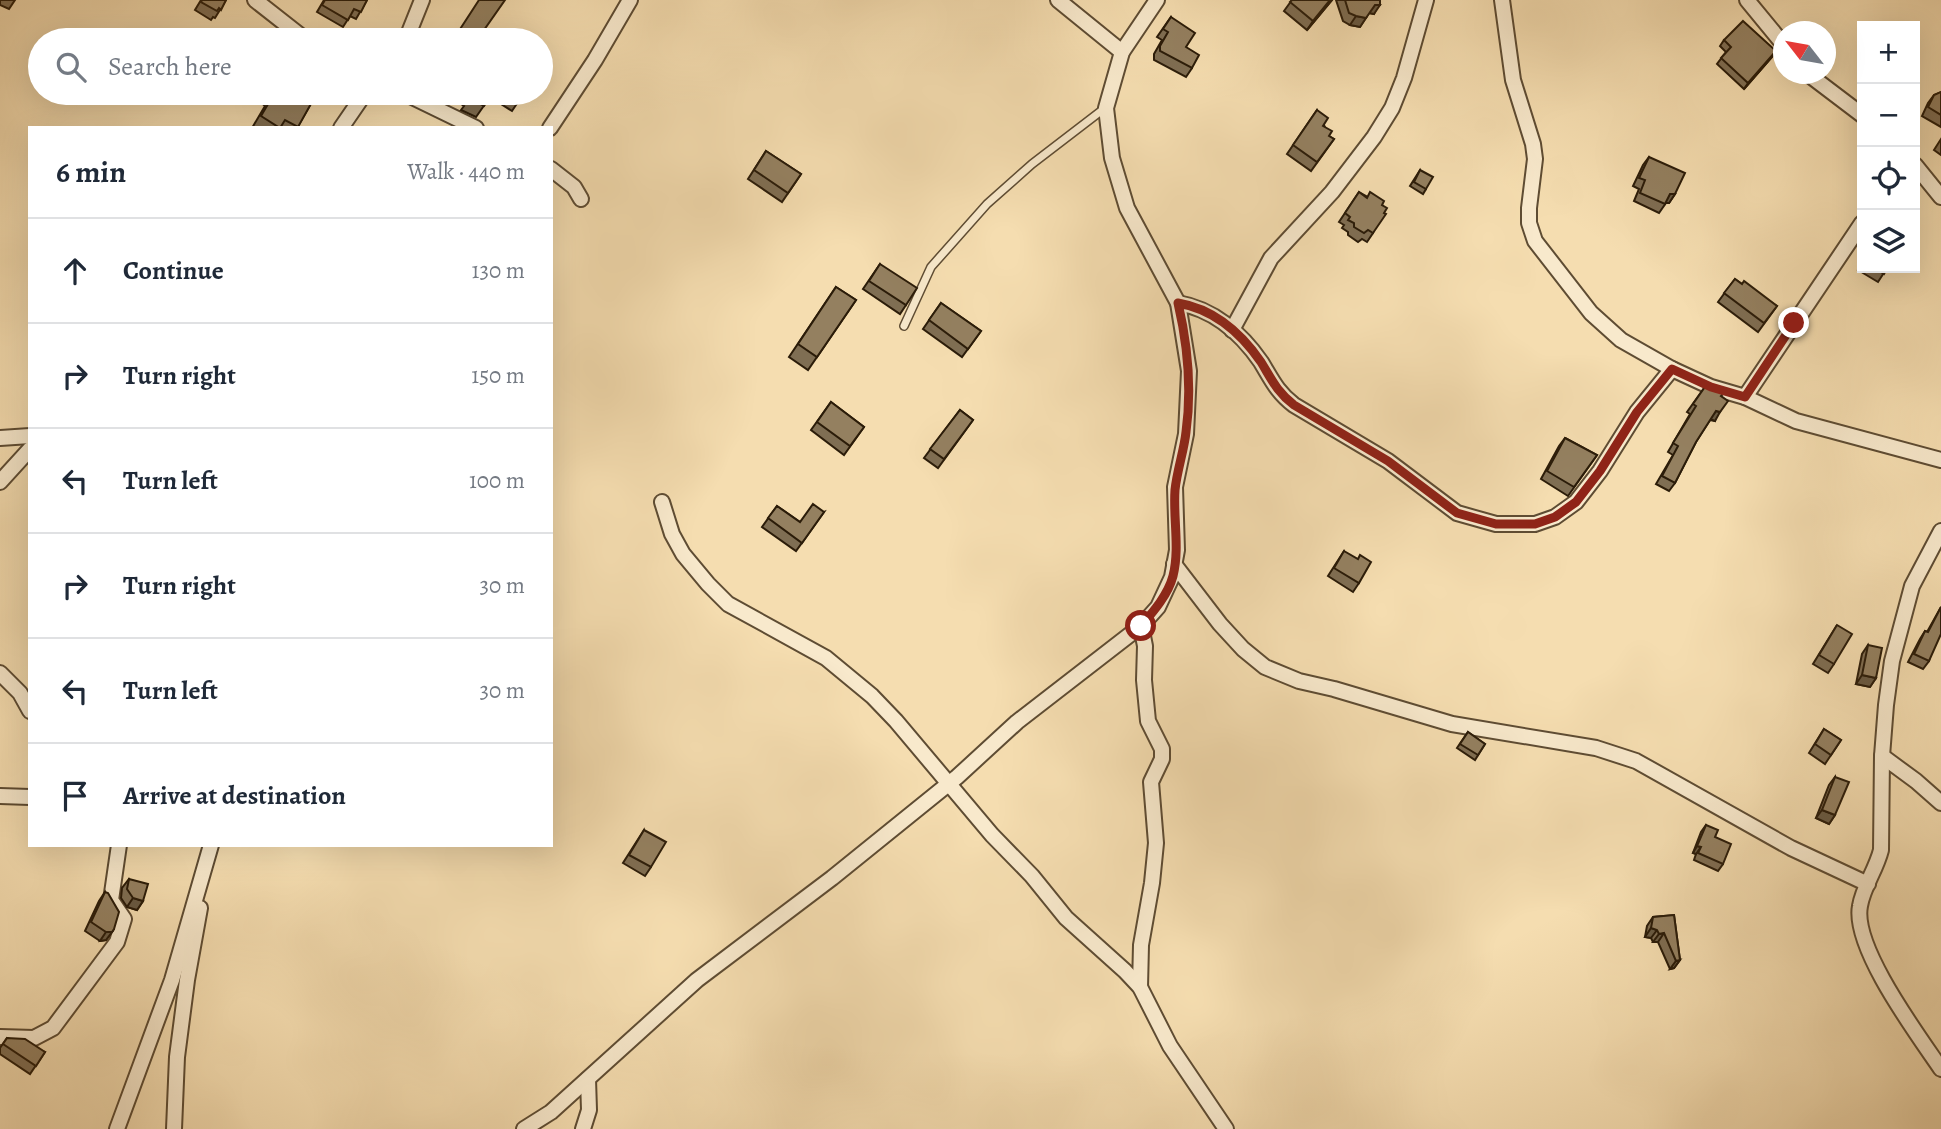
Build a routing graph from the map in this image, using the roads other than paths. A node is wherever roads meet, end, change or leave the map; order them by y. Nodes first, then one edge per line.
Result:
1 (255, 0) edge
2 (422, 0) edge
3 (630, 0) edge
4 (1058, 0) edge
5 (1157, 0) edge
6 (1426, 0) edge
7 (1502, 0) edge
8 (1747, 0) edge
9 (291, 28) edge
10 (411, 28) edge
11 (1773, 32) edge
12 (1122, 52) junction
13 (1821, 84) edge
14 (357, 105) edge
15 (429, 105) edge
16 (1106, 108) junction
17 (1857, 111) edge
18 (342, 126) edge
19 (472, 126) edge
20 (551, 126) edge
21 (553, 171) edge
22 (1920, 171) edge
23 (1941, 197) edge
24 (581, 199) dead end
25 (1857, 230) edge
26 (1178, 303) junction
27 (904, 326) dead end
28 (1233, 330) junction
29 (1672, 369) junction
30 (1745, 397) junction
31 (28, 436) edge
32 (0, 438) edge
33 (28, 451) edge
34 (1941, 460) edge
35 (0, 482) edge
36 (662, 502) dead end
37 (1941, 531) edge
38 (1174, 564) junction
39 (1141, 626) junction
40 (0, 673) edge
41 (28, 707) edge
42 (1882, 756) junction
43 (950, 783) junction
44 (0, 796) edge
45 (28, 797) edge
46 (1941, 803) edge
47 (119, 847) edge
48 (210, 847) edge
49 (211, 847) edge
50 (1868, 884) junction
51 (1140, 987) junction
52 (0, 1037) edge
53 (1941, 1069) edge
54 (588, 1079) junction
55 (117, 1129) edge
56 (174, 1129) edge
57 (524, 1129) edge
58 (583, 1129) edge
59 (1226, 1129) edge

1 - 9 street
2 - 10 street
3 - 20 street
4 - 12 street
5 - 12 street
6 - 28 street
7 - 29 street
8 - 11 street
12 - 16 street
13 - 17 street
14 - 18 street
15 - 19 street
16 - 26 street
16 - 27 lane
21 - 24 street
22 - 23 street
25 - 30 street
26 - 28 street
26 - 38 street
28 - 29 street
29 - 30 street
30 - 34 street
31 - 32 street
33 - 35 street
36 - 43 street
37 - 42 street
38 - 39 street
38 - 50 street
39 - 43 street
39 - 51 street
40 - 41 street
42 - 46 street
42 - 50 street
43 - 51 street
43 - 54 street
44 - 45 street
47 - 52 street
48 - 55 street
49 - 56 street
50 - 53 street
51 - 59 street
54 - 57 street
54 - 58 street

